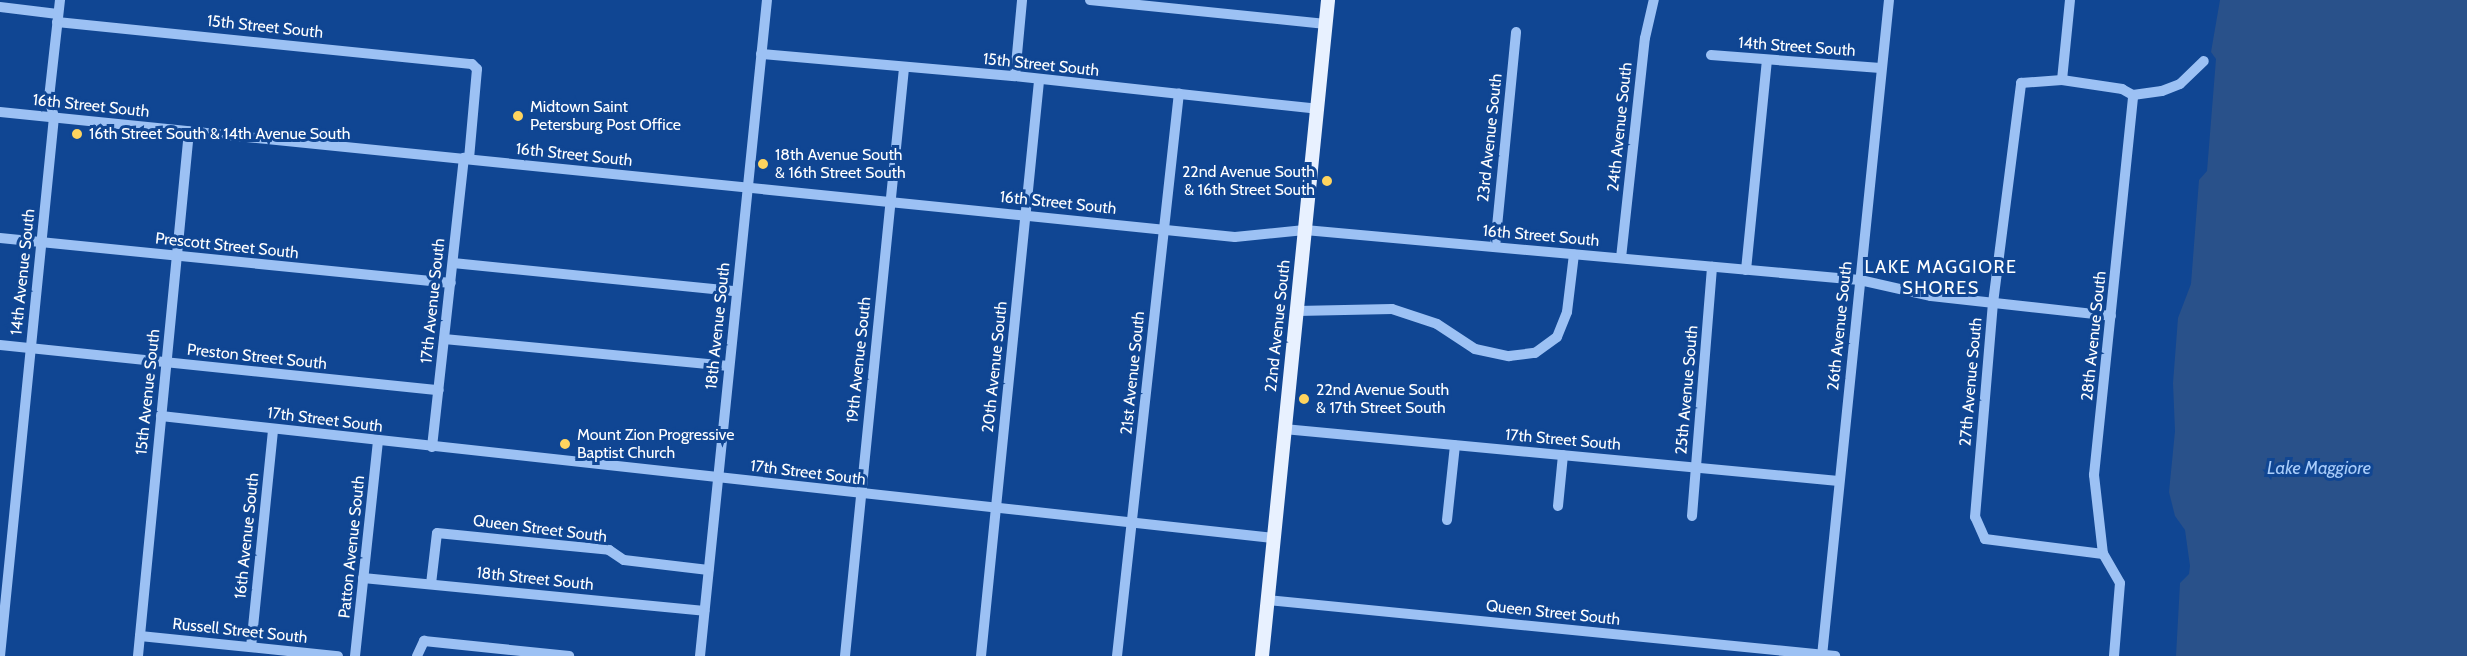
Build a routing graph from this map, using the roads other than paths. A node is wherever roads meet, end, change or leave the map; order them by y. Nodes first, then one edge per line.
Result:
1 (60, 0) edge
2 (767, 0) edge
3 (1022, 0) edge
4 (1090, 0) edge
5 (1328, 0) edge
6 (1654, 0) edge
7 (1888, 0) edge
8 (2070, 0) edge
9 (0, 7) edge
10 (58, 18) junction
11 (1326, 24) junction
12 (1516, 32) dead end
13 (761, 54) junction
14 (1711, 55) dead end
15 (1767, 60) junction
16 (2204, 61) dead end
17 (469, 63) joint
18 (904, 68) junction
19 (1881, 68) junction
20 (1015, 76) junction
21 (2062, 80) junction
22 (1039, 81) junction
23 (1179, 93) junction
24 (2133, 95) junction
25 (1317, 110) junction
26 (0, 112) edge
27 (54, 117) junction
28 (189, 131) junction
29 (467, 158) junction
30 (747, 187) junction
31 (890, 201) junction
32 (1026, 215) junction
33 (1163, 229) junction
34 (1305, 230) junction
35 (0, 238) edge
36 (42, 242) junction
37 (1495, 247) junction
38 (1574, 254) junction
39 (177, 256) junction
40 (1621, 258) junction
41 (453, 263) junction
42 (1712, 267) junction
43 (1746, 270) junction
44 (1860, 280) junction
45 (451, 282) junction
46 (736, 291) junction
47 (1993, 303) junction
48 (1297, 311) junction
49 (2111, 316) junction
50 (444, 339) junction
51 (0, 345) edge
52 (30, 348) junction
53 (166, 363) junction
54 (729, 366) junction
55 (439, 390) junction
56 (161, 416) junction
57 (273, 429) junction
58 (1284, 429) junction
59 (378, 441) junction
60 (1455, 445) junction
61 (432, 447) junction
62 (1563, 455) junction
63 (1695, 468) junction
64 (718, 477) junction
65 (1839, 481) junction
66 (861, 495) junction
67 (1558, 506) dead end
68 (996, 509) junction
69 (1692, 516) dead end
70 (1447, 520) dead end
71 (1131, 523) junction
72 (1274, 538) junction
73 (2103, 554) junction
74 (708, 570) junction
75 (363, 578) junction
76 (431, 584) junction
77 (1267, 600) junction
78 (704, 611) junction
79 (140, 636) junction
80 (251, 647) junction
81 (1822, 655) edge
82 (0, 656) edge
83 (138, 656) edge
84 (338, 656) edge
85 (355, 656) edge
86 (417, 656) edge
87 (569, 656) edge
88 (700, 656) edge
89 (845, 656) edge
90 (981, 656) edge
91 (1117, 656) edge
92 (1262, 656) edge
93 (1835, 656) edge
94 (2114, 656) edge

1 - 10 street, 14th Avenue South
2 - 13 street, 18th Avenue South
3 - 20 street
4 - 11 street
5 - 11 main road, 22nd Avenue South
6 - 40 street, 24th Avenue South
7 - 19 street, 26th Avenue South
8 - 21 street
9 - 10 street, 15th Street South
10 - 17 street, 15th Street South
10 - 27 street, 14th Avenue South
11 - 25 main road, 22nd Avenue South
12 - 37 street, 23rd Avenue South
13 - 18 street, 15th Street South
13 - 30 street, 18th Avenue South
14 - 15 street, 14th Street South
15 - 19 street, 14th Street South
15 - 43 street
16 - 24 street
17 - 29 street, 17th Avenue South
18 - 20 street, 15th Street South
18 - 31 street, 19th Avenue South
19 - 44 street, 26th Avenue South
20 - 22 street, 15th Street South
21 - 24 street
21 - 47 street, 27th Avenue South
22 - 23 street, 15th Street South
22 - 32 street, 20th Avenue South
23 - 25 street, 15th Street South
23 - 33 street, 21st Avenue South
24 - 49 street, 28th Avenue South
25 - 34 main road, 22nd Avenue South
26 - 27 street, 16th Street South
27 - 28 street, 16th Street South
27 - 36 street, 14th Avenue South
28 - 29 street, 16th Street South
28 - 39 street, 15th Avenue South
29 - 30 street, 16th Street South
29 - 41 street, 17th Avenue South
30 - 31 street, 16th Street South
30 - 46 street, 18th Avenue South
31 - 32 street, 16th Street South
31 - 66 street, 19th Avenue South
32 - 33 street, 16th Street South
32 - 68 street, 20th Avenue South
33 - 34 street, 16th Street South
33 - 71 street, 21st Avenue South
34 - 37 street, 16th Street South
34 - 48 main road, 22nd Avenue South
35 - 36 street, Prescott Street South
36 - 39 street, Prescott Street South
36 - 52 street, 14th Avenue South
37 - 38 street, 16th Street South
38 - 40 street, 16th Street South
38 - 48 street
39 - 45 street, Prescott Street South
39 - 53 street, 15th Avenue South
40 - 42 street, 16th Street South
41 - 45 street, 17th Avenue South
41 - 46 street
42 - 43 street, 16th Street South
42 - 63 street, 25th Avenue South
43 - 44 street, 16th Street South
44 - 47 street, 16th Street South
44 - 65 street, 26th Avenue South
45 - 50 street, 17th Avenue South
46 - 54 street, 18th Avenue South
47 - 49 street, 16th Street South
47 - 73 street, 27th Avenue South
48 - 58 main road, 22nd Avenue South
49 - 73 street, 28th Avenue South
50 - 54 street
50 - 55 street, 17th Avenue South
51 - 52 street, Preston Street South
52 - 53 street, Preston Street South
52 - 82 street, 14th Avenue South
53 - 55 street, Preston Street South
53 - 56 street, 15th Avenue South
54 - 64 street, 18th Avenue South
55 - 61 street, 17th Avenue South
56 - 57 street, 17th Street South
56 - 79 street, 15th Avenue South
57 - 59 street, 17th Street South
57 - 80 street, 16th Avenue South
58 - 60 street, 17th Street South
58 - 72 main road, 22nd Avenue South
59 - 61 street, 17th Street South
59 - 75 street, Patton Avenue South
60 - 62 street, 17th Street South
60 - 70 street
61 - 64 street, 17th Street South
62 - 63 street, 17th Street South
62 - 67 street
63 - 65 street, 17th Street South
63 - 69 street, 25th Avenue South
64 - 66 street, 17th Street South
64 - 74 street, 18th Avenue South
65 - 81 street, 26th Avenue South
66 - 68 street, 17th Street South
66 - 89 street, 19th Avenue South
68 - 71 street, 17th Street South
68 - 90 street, 20th Avenue South
71 - 72 street, 17th Street South
71 - 91 street, 21st Avenue South
72 - 77 main road, 22nd Avenue South
73 - 94 street, 28th Avenue South
74 - 76 street, Queen Street South
74 - 78 street, 18th Avenue South
75 - 76 street, 18th Street South
75 - 85 street, Patton Avenue South
76 - 78 street, 18th Street South
77 - 81 street, Queen Street South
77 - 92 main road, 22nd Avenue South
78 - 88 street, 18th Avenue South
79 - 80 street, Russell Street South
79 - 83 street, 15th Avenue South
80 - 84 street, Russell Street South
81 - 93 street, Queen Street South
86 - 87 street

